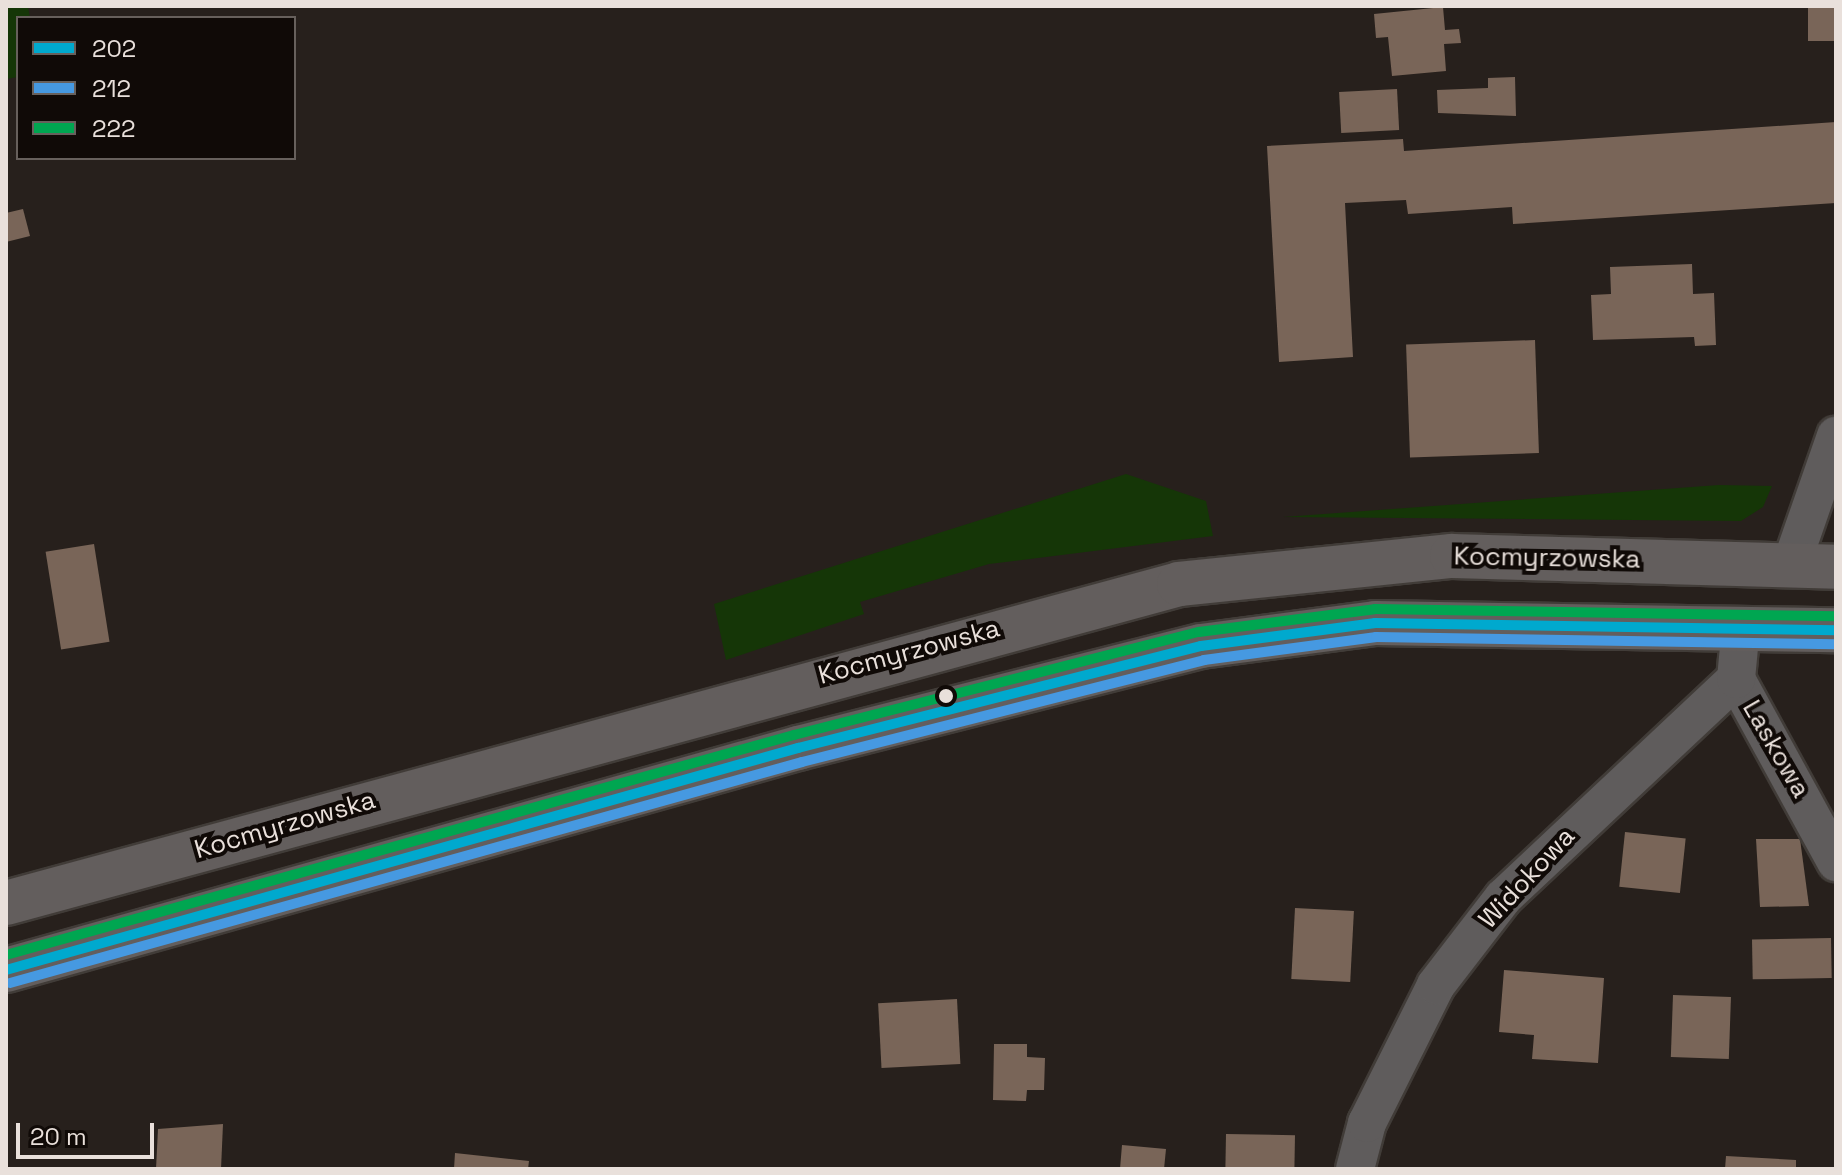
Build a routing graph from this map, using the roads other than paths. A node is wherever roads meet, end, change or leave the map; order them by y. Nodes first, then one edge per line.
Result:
1 (1836, 436) edge
2 (1791, 565) junction
3 (1836, 567) edge
4 (1741, 626) junction
5 (1836, 630) edge
6 (1736, 679) junction
7 (1836, 862) edge
8 (6, 903) edge
9 (6, 970) edge
10 (1355, 1169) edge

1 - 2 street
2 - 3 main road, Kocmyrzowska
2 - 8 main road, Kocmyrzowska
4 - 5 main road
4 - 6 street
4 - 9 main road
6 - 7 street, Laskowa
6 - 10 street, Widokowa

